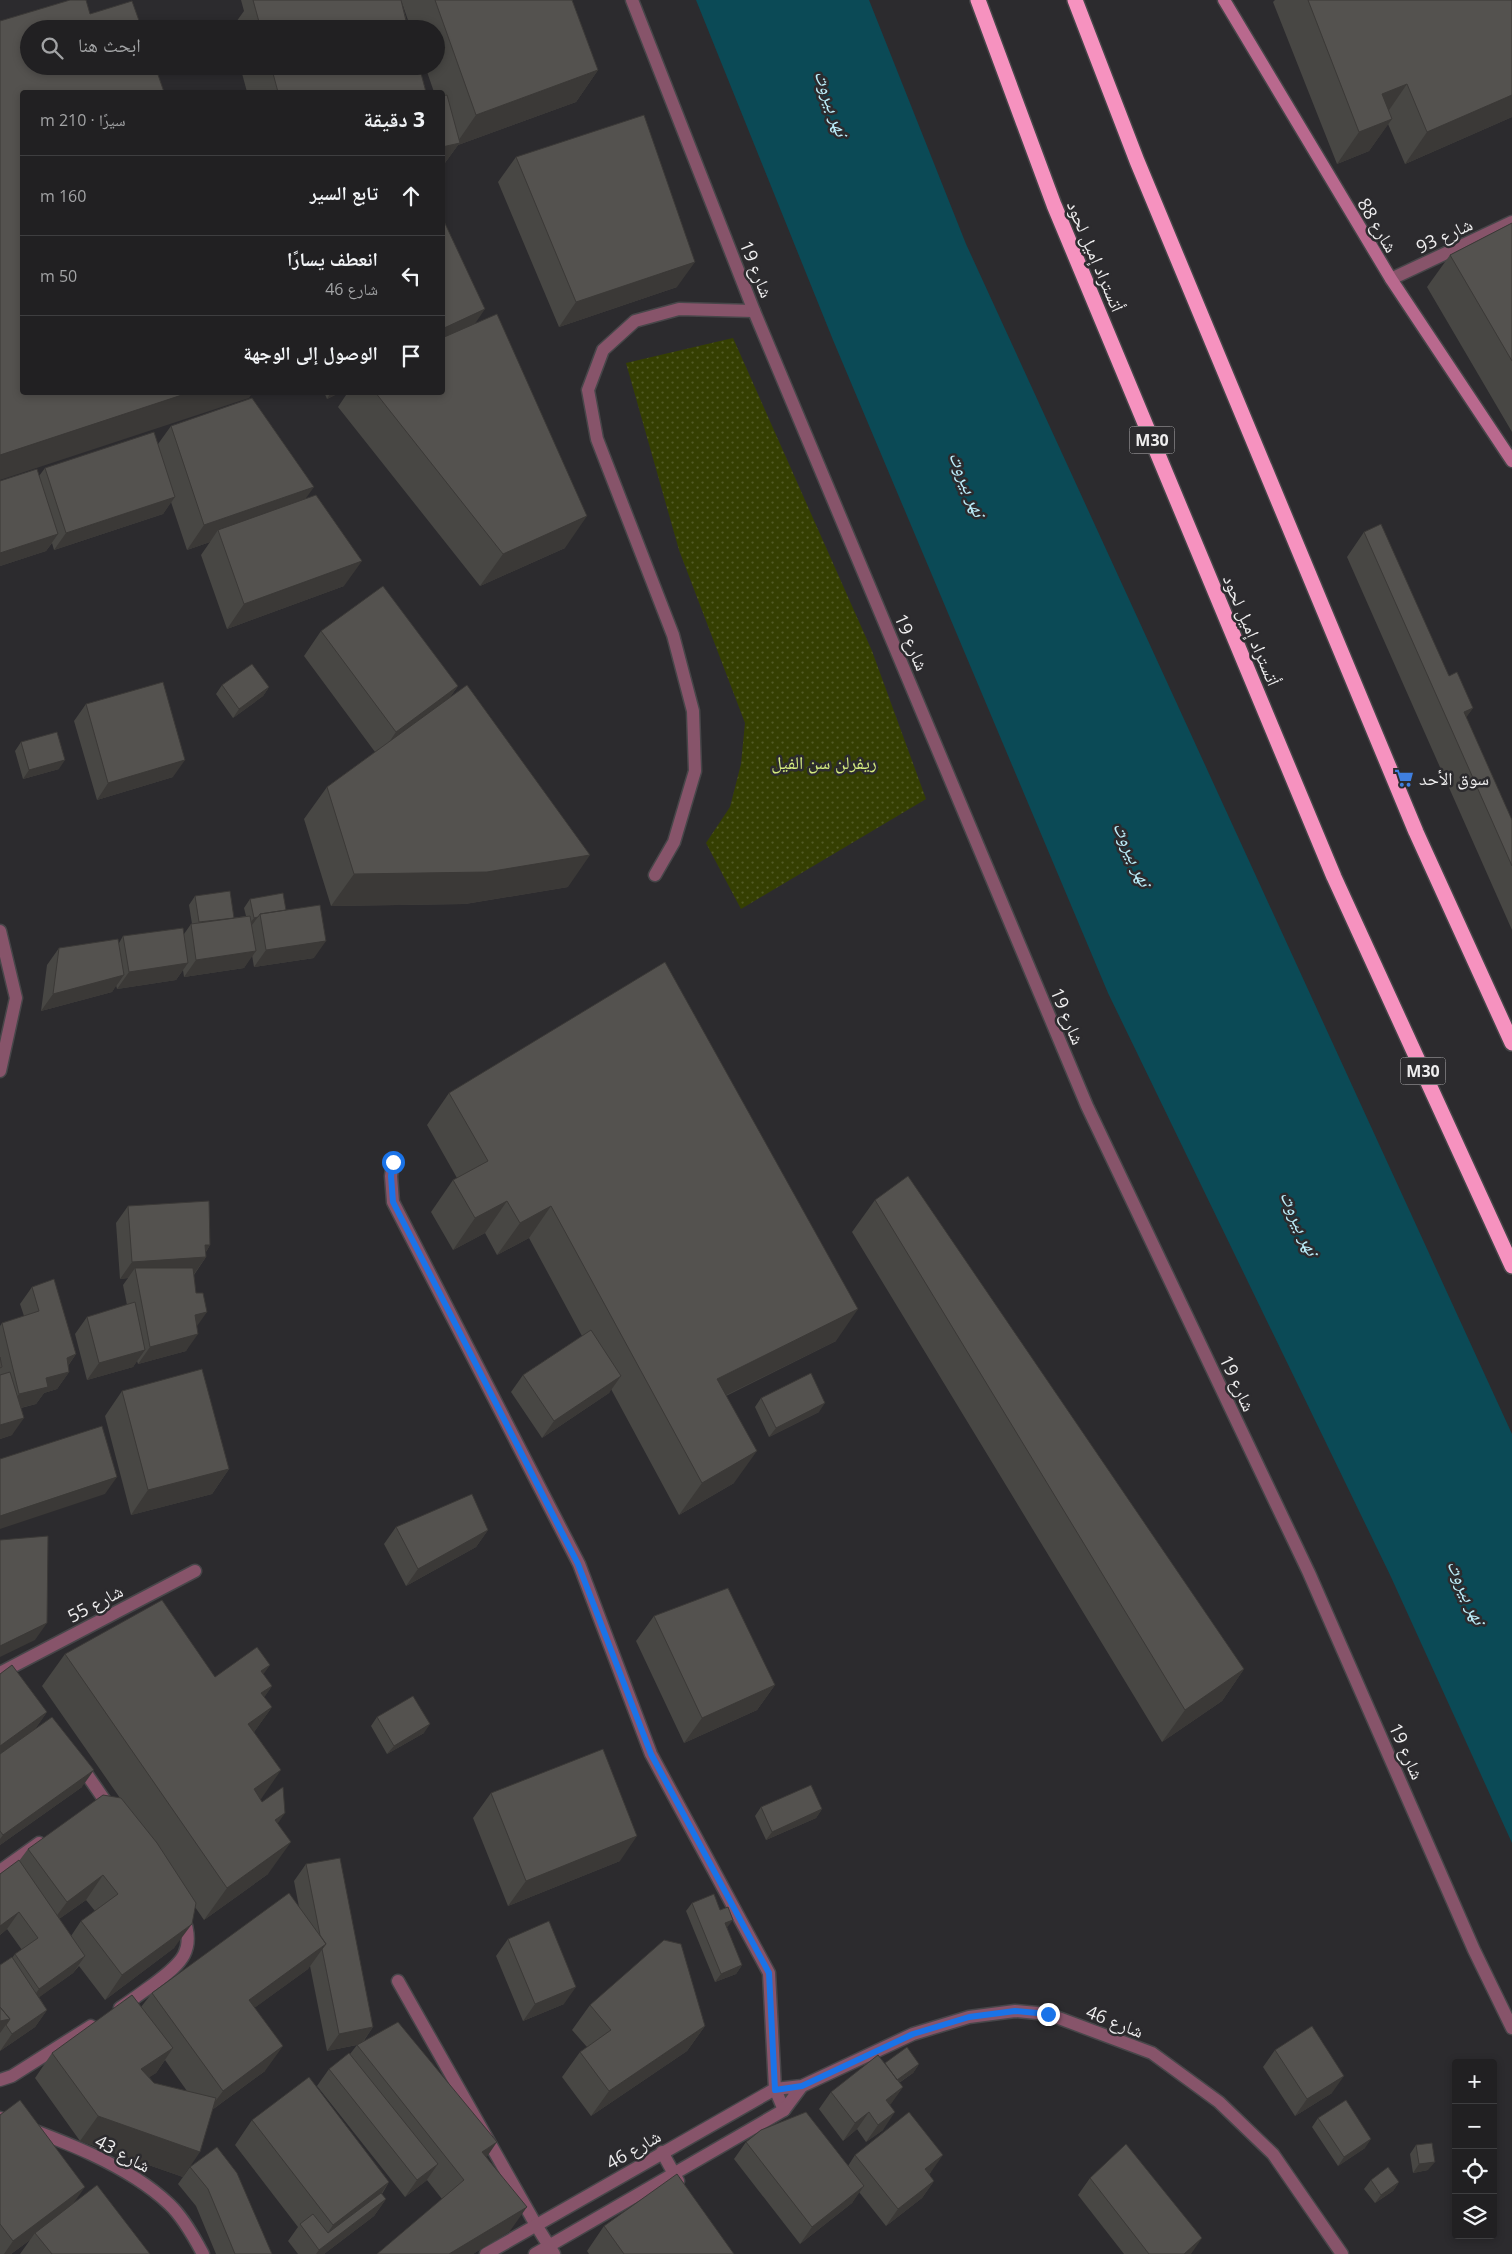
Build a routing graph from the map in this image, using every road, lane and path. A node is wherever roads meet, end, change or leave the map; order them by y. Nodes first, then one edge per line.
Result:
1 (632, 0) edge
2 (978, 0) edge
3 (1075, 0) edge
4 (1224, 0) edge
5 (1512, 222) edge
6 (1390, 280) junction
7 (754, 311) junction
8 (1512, 461) edge
9 (655, 875) dead end
10 (0, 932) edge
11 (1512, 1043) edge
12 (0, 1071) edge
13 (393, 1162) dead end
14 (1512, 1266) edge
15 (195, 1571) dead end
16 (10, 1671) edge
17 (68, 1749) edge
18 (119, 1822) edge
19 (47, 1837) edge
20 (0, 1871) edge
21 (179, 1909) edge
22 (398, 1981) dead end
23 (1512, 2028) edge
24 (0, 2080) edge
25 (802, 2086) junction
26 (775, 2090) junction
27 (784, 2110) junction
28 (0, 2118) edge
29 (662, 2152) junction
30 (674, 2174) junction
31 (684, 2190) edge
32 (536, 2225) junction
33 (552, 2250) edge
34 (203, 2254) edge
35 (486, 2254) edge
36 (535, 2254) edge
37 (1342, 2254) edge

1 - 7 street, شارع 19
2 - 14 highway, أتستراد إميل لحود / M30
3 - 11 highway
4 - 6 main road, شارع 88
5 - 6 street, شارع 93
6 - 8 main road, شارع 88
7 - 9 street
7 - 23 street, شارع 19
10 - 12 street
13 - 26 street
15 - 16 street, شارع 55
17 - 18 street
19 - 20 street
21 - 24 street
22 - 32 street
25 - 26 street, شارع 46
25 - 27 street, شارع 46
25 - 37 street, شارع 46
26 - 27 street
26 - 29 street, شارع 46
27 - 30 street, شارع 46
28 - 34 street, شارع 43
29 - 30 street
29 - 32 street, شارع 46
30 - 31 street
30 - 33 street, شارع 46
32 - 33 street
32 - 35 street, شارع 46
33 - 36 street, شارع 46

